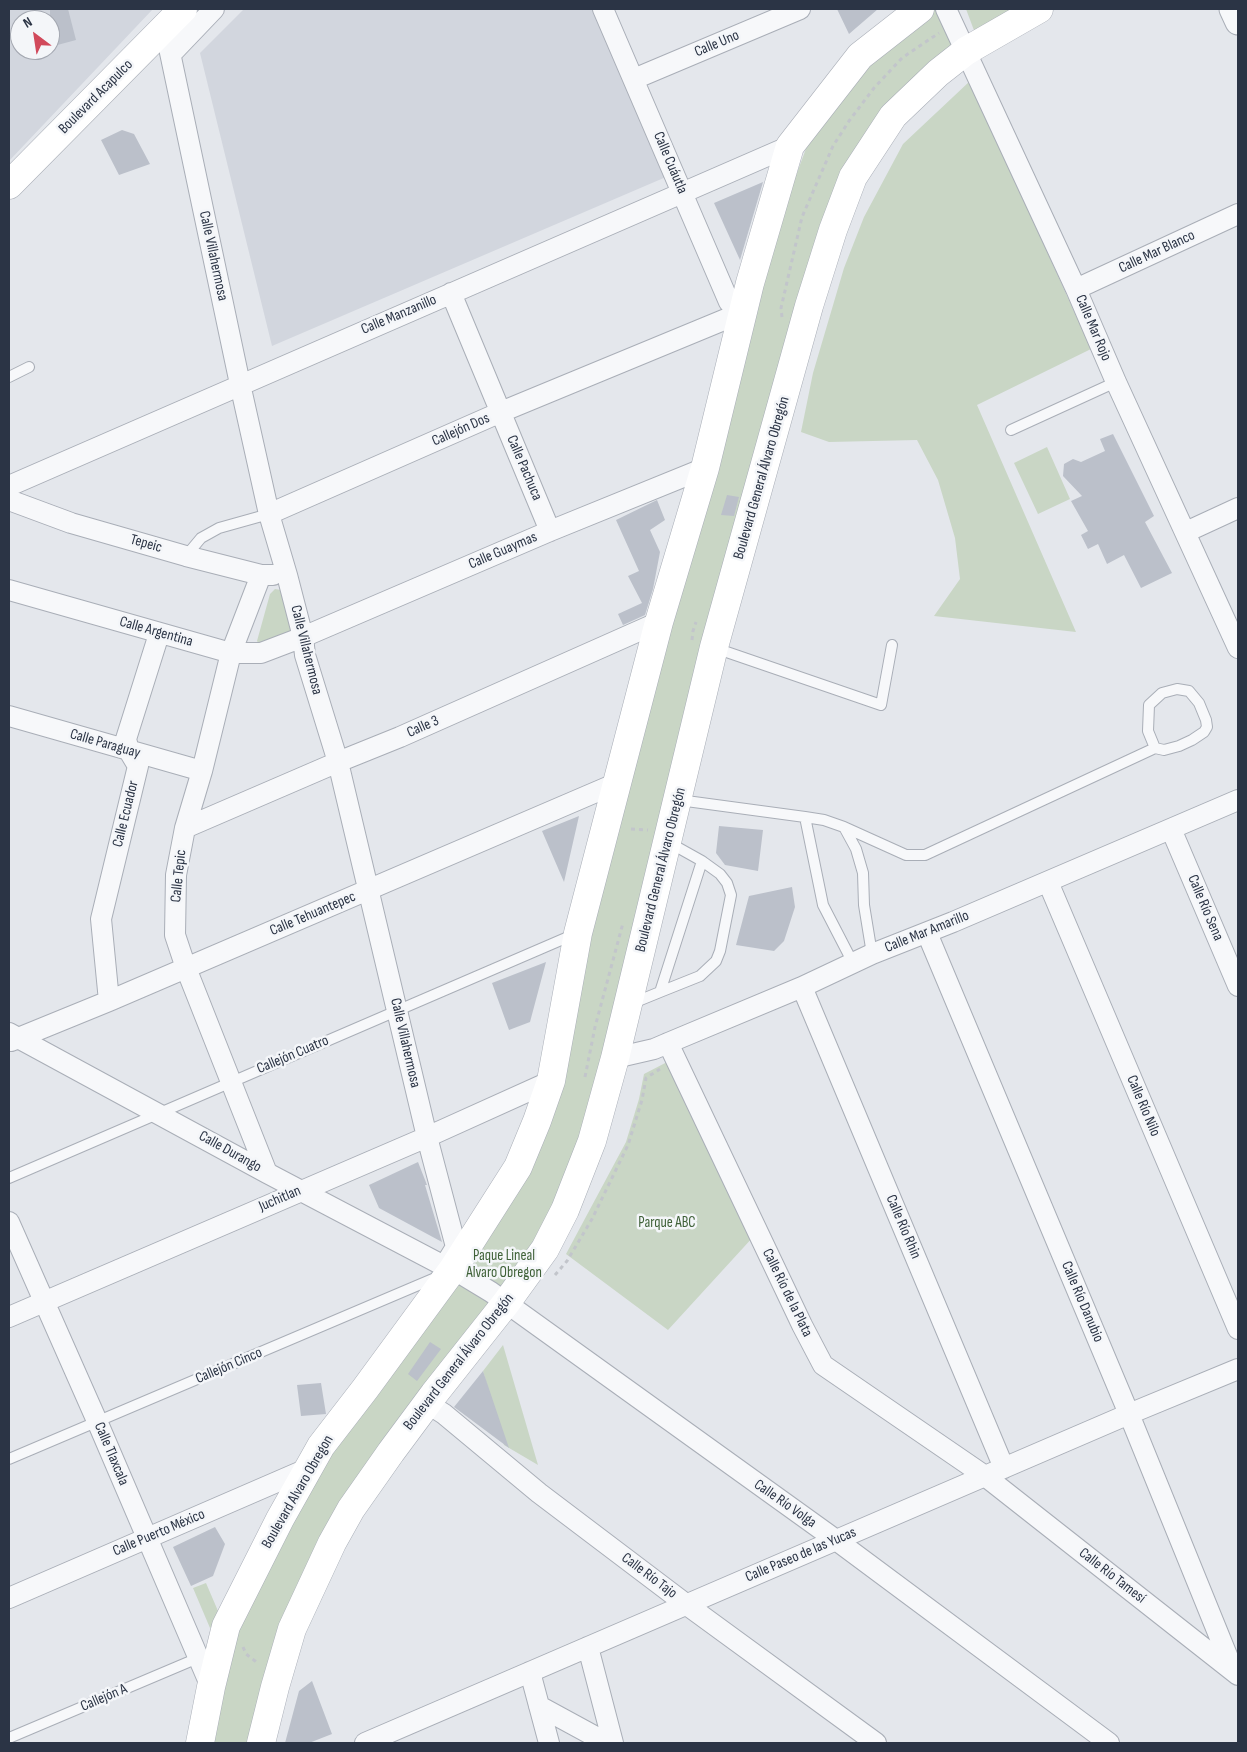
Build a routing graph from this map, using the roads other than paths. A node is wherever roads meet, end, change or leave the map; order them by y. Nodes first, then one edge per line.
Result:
1 (183, 9) edge
2 (214, 9) edge
3 (603, 9) edge
4 (800, 9) edge
5 (920, 9) edge
6 (946, 9) edge
7 (1040, 9) edge
8 (1232, 9) edge
9 (1238, 22) edge
10 (168, 41) junction
11 (966, 51) junction
12 (634, 79) junction
13 (790, 146) junction
14 (9, 185) edge
15 (683, 194) junction
16 (1238, 214) edge
17 (1076, 289) junction
18 (452, 293) junction
19 (743, 312) junction
20 (29, 367) dead end
21 (9, 376) edge
22 (1116, 382) junction
23 (240, 384) junction
24 (501, 412) junction
25 (1011, 430) dead end
26 (705, 468) junction
27 (9, 486) edge
28 (9, 500) edge
29 (1238, 508) edge
30 (270, 514) junction
31 (550, 531) junction
32 (1186, 532) junction
33 (186, 556) junction
34 (287, 574) junction
35 (262, 575) junction
36 (9, 590) edge
37 (660, 622) junction
38 (159, 634) junction
39 (303, 637) junction
40 (892, 645) dead end
41 (714, 647) junction
42 (1238, 648) edge
43 (231, 653) junction
44 (9, 716) edge
45 (1155, 748) junction
46 (129, 751) junction
47 (338, 762) junction
48 (202, 771) junction
49 (617, 783) junction
50 (678, 800) junction
51 (1238, 800) edge
52 (805, 817) junction
53 (844, 827) junction
54 (186, 828) junction
55 (1172, 830) junction
56 (660, 836) junction
57 (702, 861) junction
58 (1048, 882) junction
59 (368, 890) junction
60 (578, 933) junction
61 (927, 933) junction
62 (872, 954) junction
63 (853, 963) junction
64 (186, 968) junction
65 (1238, 986) edge
66 (802, 987) junction
67 (660, 992) junction
68 (109, 1001) junction
69 (627, 1006) junction
70 (397, 1011) junction
71 (12, 1038) edge
72 (668, 1043) junction
73 (614, 1058) junction
74 (551, 1081) junction
75 (231, 1082) junction
76 (159, 1113) junction
77 (427, 1137) junction
78 (267, 1172) junction
79 (9, 1178) edge
80 (301, 1190) junction
81 (9, 1222) edge
82 (449, 1268) junction
83 (43, 1302) junction
84 (506, 1303) junction
85 (9, 1316) edge
86 (1238, 1329) edge
87 (1238, 1369) edge
88 (427, 1403) junction
89 (1129, 1414) junction
90 (97, 1421) junction
91 (9, 1459) edge
92 (309, 1468) junction
93 (1004, 1468) junction
94 (985, 1476) junction
95 (146, 1538) junction
96 (836, 1540) junction
97 (9, 1598) edge
98 (687, 1605) junction
99 (588, 1648) junction
100 (198, 1658) junction
101 (530, 1672) junction
102 (1236, 1674) edge
103 (211, 1687) junction
104 (539, 1706) junction
105 (9, 1738) edge
106 (200, 1743) edge
107 (261, 1743) edge
108 (365, 1743) edge
109 (549, 1743) edge
110 (607, 1743) edge
111 (613, 1743) edge
112 (876, 1743) edge
113 (1109, 1743) edge

1 - 10 main road, Boulevard Acapulco
2 - 10 street
3 - 12 street, Calle Cuáutla
4 - 12 street, Calle Uno
5 - 13 main road
6 - 11 street, Calle Mar Rojo
7 - 11 main road, Boulevard General Álvaro Obregón
8 - 9 street
10 - 14 main road, Boulevard Acapulco
10 - 23 street, Calle Villahermosa
11 - 17 street, Calle Mar Rojo
11 - 41 main road, Boulevard General Álvaro Obregón
12 - 15 street, Calle Cuáutla
13 - 15 street, Calle Manzanillo
13 - 19 main road
15 - 18 street, Calle Manzanillo
15 - 19 street, Calle Cuáutla
16 - 17 street, Calle Mar Blanco
17 - 22 street, Calle Mar Rojo
18 - 23 street, Calle Manzanillo
18 - 24 street, Calle Pachuca
19 - 24 street, Callejón Dos
19 - 26 main road
20 - 21 lane
22 - 25 lane
22 - 32 street, Calle Mar Rojo
23 - 27 street, Calle Manzanillo
23 - 30 street, Calle Villahermosa
24 - 30 street, Callejón Dos
24 - 31 street, Calle Pachuca
26 - 31 street, Calle Guaymas
26 - 37 main road
28 - 33 street, Tepeic
29 - 32 street
30 - 33 lane, Callejón Dos
30 - 34 street, Calle Villahermosa
31 - 39 street, Calle Guaymas
32 - 42 street, Calle Mar Rojo
33 - 35 street, Tepeic
34 - 35 street, Tepeic
34 - 39 street, Calle Villahermosa
35 - 43 street, Calle Tepic
36 - 38 street, Calle Argentina
37 - 47 street, Calle 3
37 - 49 main road
38 - 43 street, Calle Argentina
38 - 46 street, Calle Ecuador
39 - 43 street, Calle Argentina
39 - 47 street, Calle Villahermosa
40 - 41 lane
41 - 50 main road, Boulevard General Álvaro Obregón
43 - 48 street, Calle Tepic
44 - 46 street, Calle Paraguay
45 - 45 lane
45 - 53 lane
46 - 48 street, Calle Paraguay
46 - 68 street, Calle Ecuador
47 - 54 street, Calle 3
47 - 59 street, Calle Villahermosa
48 - 54 street, Calle Tepic
49 - 59 street, Calle Tehuantepec
49 - 60 main road
50 - 52 lane
50 - 56 main road, Boulevard General Álvaro Obregón
51 - 55 street, Calle Mar Amarillo
52 - 53 lane
52 - 63 lane
53 - 62 lane
54 - 64 street, Calle Tepic
55 - 58 street, Calle Mar Amarillo
55 - 65 street, Calle Río Sena
56 - 57 lane
56 - 69 main road, Boulevard General Álvaro Obregón
57 - 67 lane
57 - 67 lane
58 - 61 street, Calle Mar Amarillo
58 - 86 street, Calle Río Nilo
59 - 64 street, Calle Tehuantepec
59 - 70 street, Calle Villahermosa
60 - 70 lane, Callejón Cuatro
60 - 74 main road
61 - 62 street, Calle Mar Amarillo
61 - 89 street, Calle Río Danubio
62 - 63 street, Calle Mar Amarillo
63 - 66 street, Calle Mar Amarillo
64 - 68 street, Calle Tehuantepec
64 - 75 street, Calle Tepic
66 - 72 street, Calle Mar Amarillo
66 - 93 street, Calle Río Rhin
67 - 69 lane
68 - 71 street, Calle Tehuantepec
69 - 73 main road, Boulevard General Álvaro Obregón
70 - 75 lane, Callejón Cuatro
70 - 77 street, Calle Villahermosa
71 - 76 street, Calle Durango
72 - 73 street, Calle Mar Amarillo
72 - 94 street, Calle Río de la Plata
73 - 84 main road, Boulevard General Álvaro Obregón
74 - 77 street, Juchitlan
74 - 82 main road
75 - 76 lane, Callejón Cuatro
75 - 78 street, Calle Tepic
76 - 78 street, Calle Durango
76 - 79 lane, Callejón Cuatro
77 - 80 street, Juchitlan
77 - 82 street, Calle Villahermosa
78 - 80 street, Calle Durango
80 - 82 street, Calle Durango
80 - 83 street, Juchitlan
81 - 83 street, Calle Tlaxcala
82 - 84 street, Calle Río Volga
82 - 90 lane, Callejón Cinco
82 - 92 main road, Boulevard Alvaro Obregon
83 - 85 street, Juchitlan
83 - 90 street, Calle Tlaxcala
84 - 88 main road, Boulevard General Álvaro Obregón
84 - 96 street, Calle Río Volga
87 - 89 street, Calle Paseo de las Yucas
88 - 98 street, Calle Río Tajo
88 - 107 main road, Boulevard General Álvaro Obregón
89 - 93 street, Calle Paseo de las Yucas
89 - 102 street, Calle Río Danubio
90 - 91 lane, Callejón Cinco
90 - 95 street, Calle Tlaxcala
92 - 95 street, Calle Puerto México
92 - 103 main road, Boulevard Alvaro Obregon
93 - 94 street, Calle Paseo de las Yucas
94 - 96 street, Calle Paseo de las Yucas
94 - 102 street, Calle Río Tamesí
95 - 97 street, Calle Puerto México
95 - 100 street, Calle Tlaxcala
96 - 98 street, Calle Paseo de las Yucas
96 - 113 street, Calle Río Volga
98 - 99 street, Calle Paseo de las Yucas
98 - 112 street, Calle Río Tajo
99 - 101 street, Calle Paseo de las Yucas
99 - 111 street
100 - 103 street, Calle Tlaxcala
100 - 105 lane, Callejón A
101 - 104 street
101 - 108 street, Calle Paseo de las Yucas
103 - 106 main road, Boulevard Alvaro Obregon
104 - 109 street
104 - 110 street

